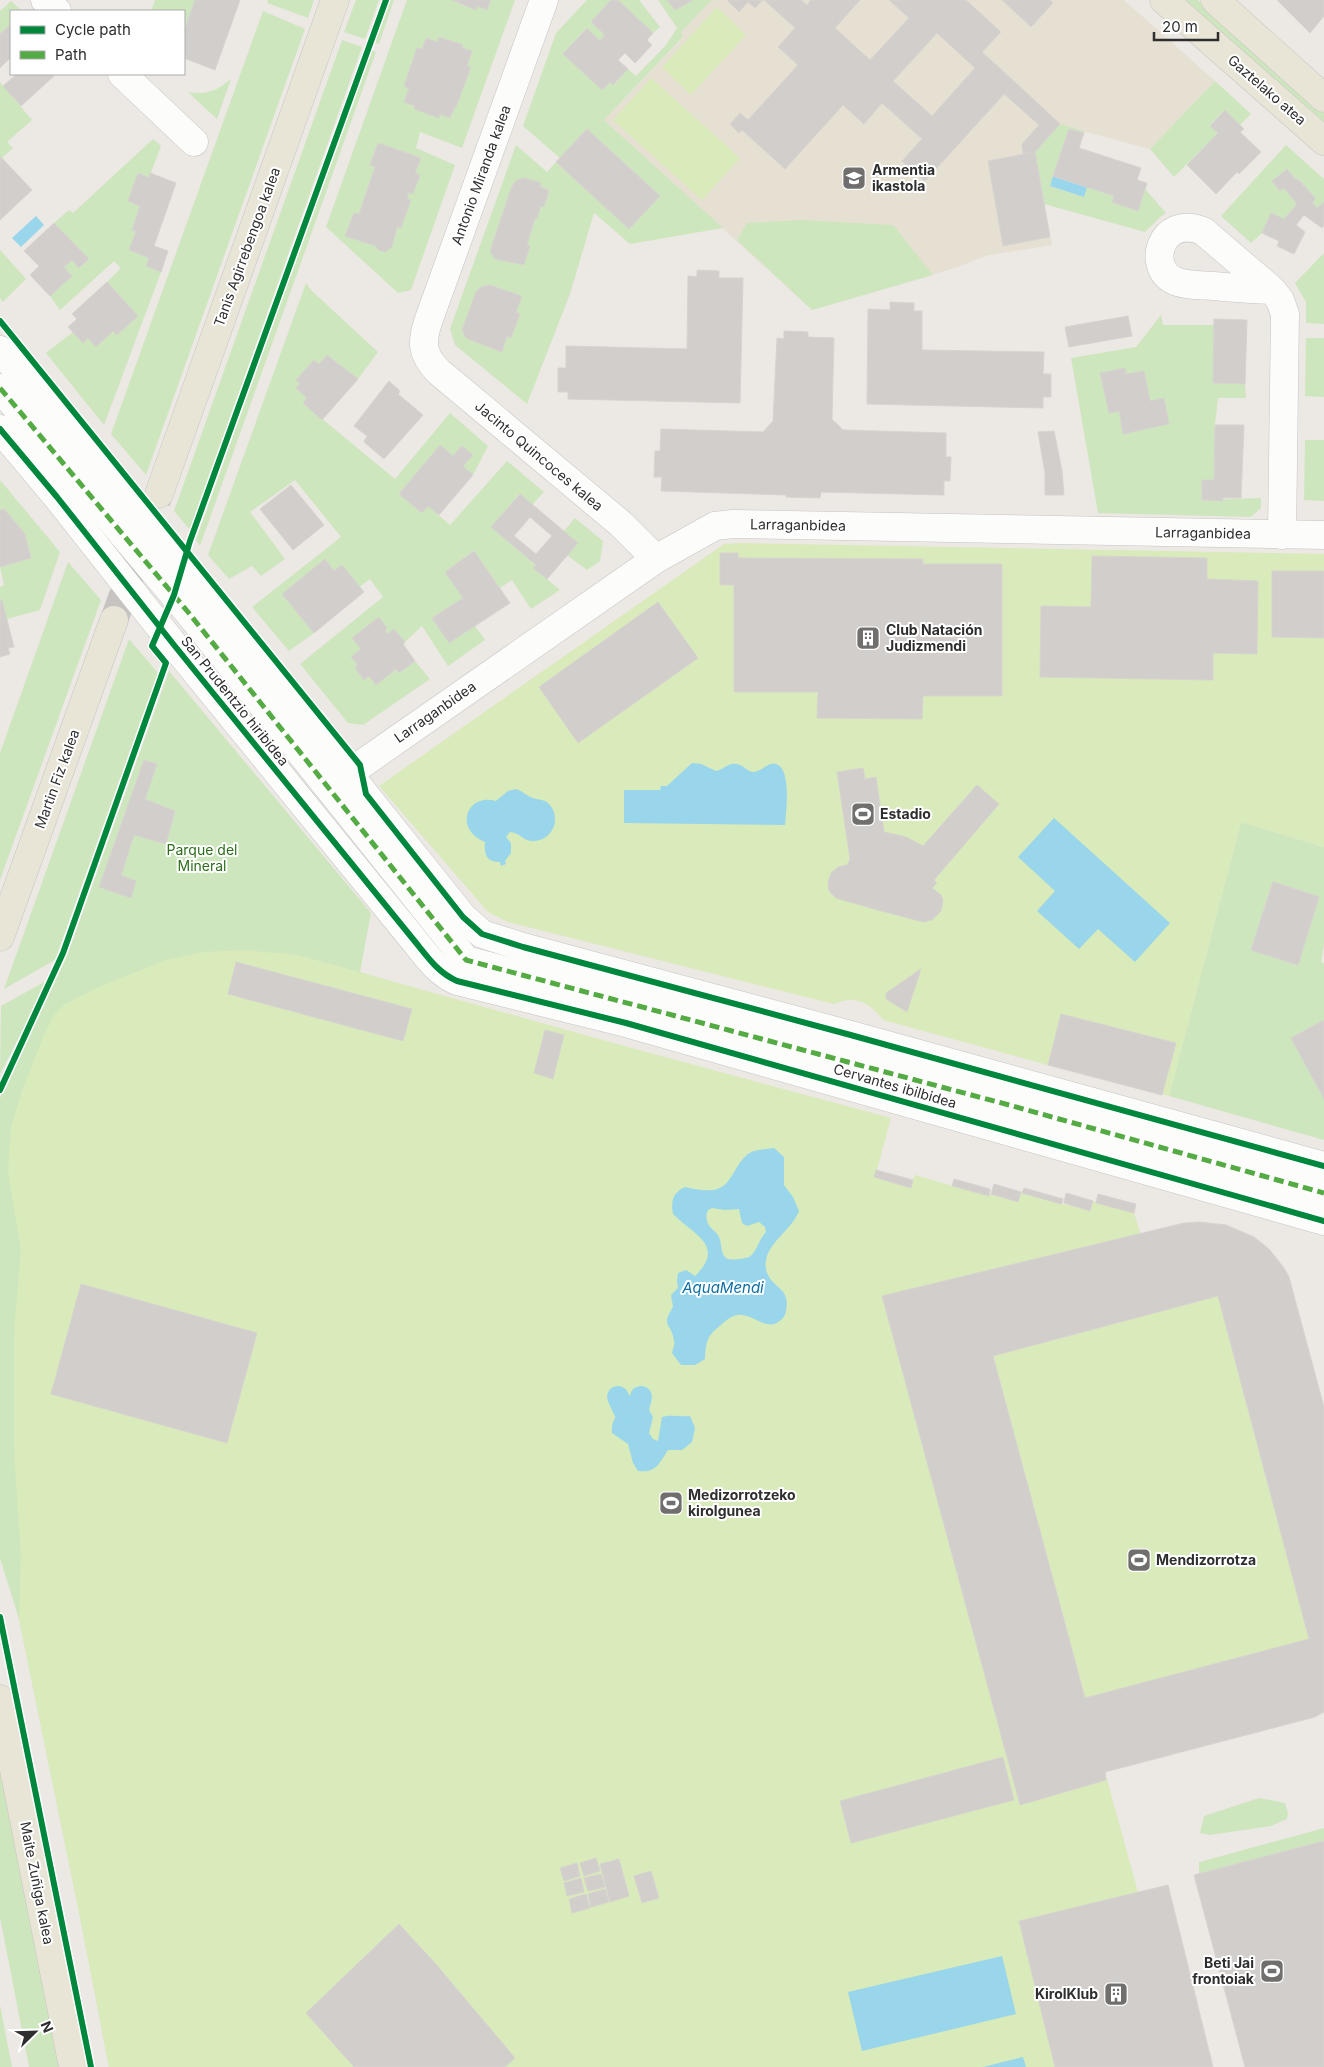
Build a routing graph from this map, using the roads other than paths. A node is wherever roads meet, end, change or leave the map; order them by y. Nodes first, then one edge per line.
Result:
1 (45, 0) edge
2 (335, 0) edge
3 (544, 0) edge
4 (1164, 0) edge
5 (1215, 0) edge
6 (55, 10) edge
7 (123, 75) edge
8 (1324, 98) edge
9 (1324, 141) edge
10 (194, 142) dead end
11 (1272, 290) dead end
12 (0, 350) edge
13 (425, 351) joint
14 (0, 388) edge
15 (0, 429) edge
16 (159, 494) tunnel mouth
17 (1282, 535) junction
18 (1324, 535) edge
19 (656, 560) junction
20 (114, 620) tunnel mouth
21 (349, 773) junction
22 (436, 882) junction
23 (390, 912) junction
24 (429, 914) junction
25 (464, 917) junction
26 (0, 937) edge
27 (417, 944) junction
28 (462, 970) junction
29 (1324, 1166) edge
30 (1324, 1193) edge
31 (1324, 1221) edge
32 (0, 1698) edge
33 (73, 2067) edge

1 - 6 street
2 - 16 main road, Tanis Agirrebengoa kalea
3 - 13 street, Antonio Miranda kalea
4 - 9 main road, Gaztelako atea
5 - 8 main road
7 - 10 street
11 - 17 street
12 - 21 street
13 - 19 street, Jacinto Quincoces kalea
14 - 24 street, San Prudentzio hiribidea
15 - 23 street, San Prudentzio hiribidea
17 - 18 street, Larraganbidea
17 - 19 street, Larraganbidea
19 - 21 street, Larraganbidea
20 - 26 main road, Martin Fiz kalea
21 - 22 street
22 - 24 street
22 - 25 street
23 - 24 street
23 - 27 street, San Prudentzio hiribidea
24 - 25 street
24 - 27 street
24 - 28 street, San Prudentzio hiribidea
25 - 29 street
27 - 28 street, San Prudentzio hiribidea
28 - 30 street, Cervantes ibilbidea
28 - 31 street, Cervantes ibilbidea
32 - 33 main road, Maite Zuñiga kalea

